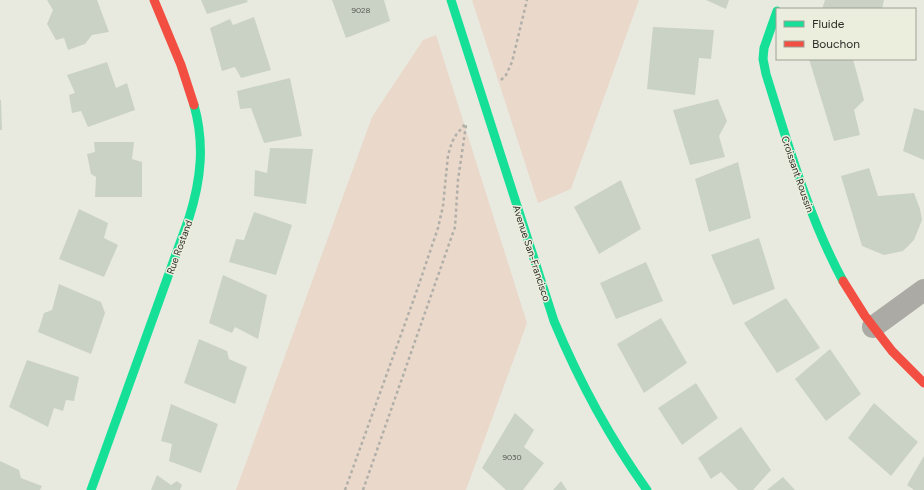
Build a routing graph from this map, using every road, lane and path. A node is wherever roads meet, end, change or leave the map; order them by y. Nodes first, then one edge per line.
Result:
1 (154, 0) edge
2 (451, 0) edge
3 (527, 0) edge
4 (776, 13) edge
5 (499, 82) dead end
6 (924, 290) edge
7 (873, 328) junction
8 (924, 383) edge
9 (91, 490) edge
10 (345, 490) edge
11 (363, 490) edge
12 (647, 490) edge

1 - 9 street, Rue Rostand
2 - 12 street, Avenue San-Francisco
3 - 5 path
4 - 7 street, Croissant Roussin
6 - 7 street
7 - 8 street, Croissant Roussin
10 - 11 path

